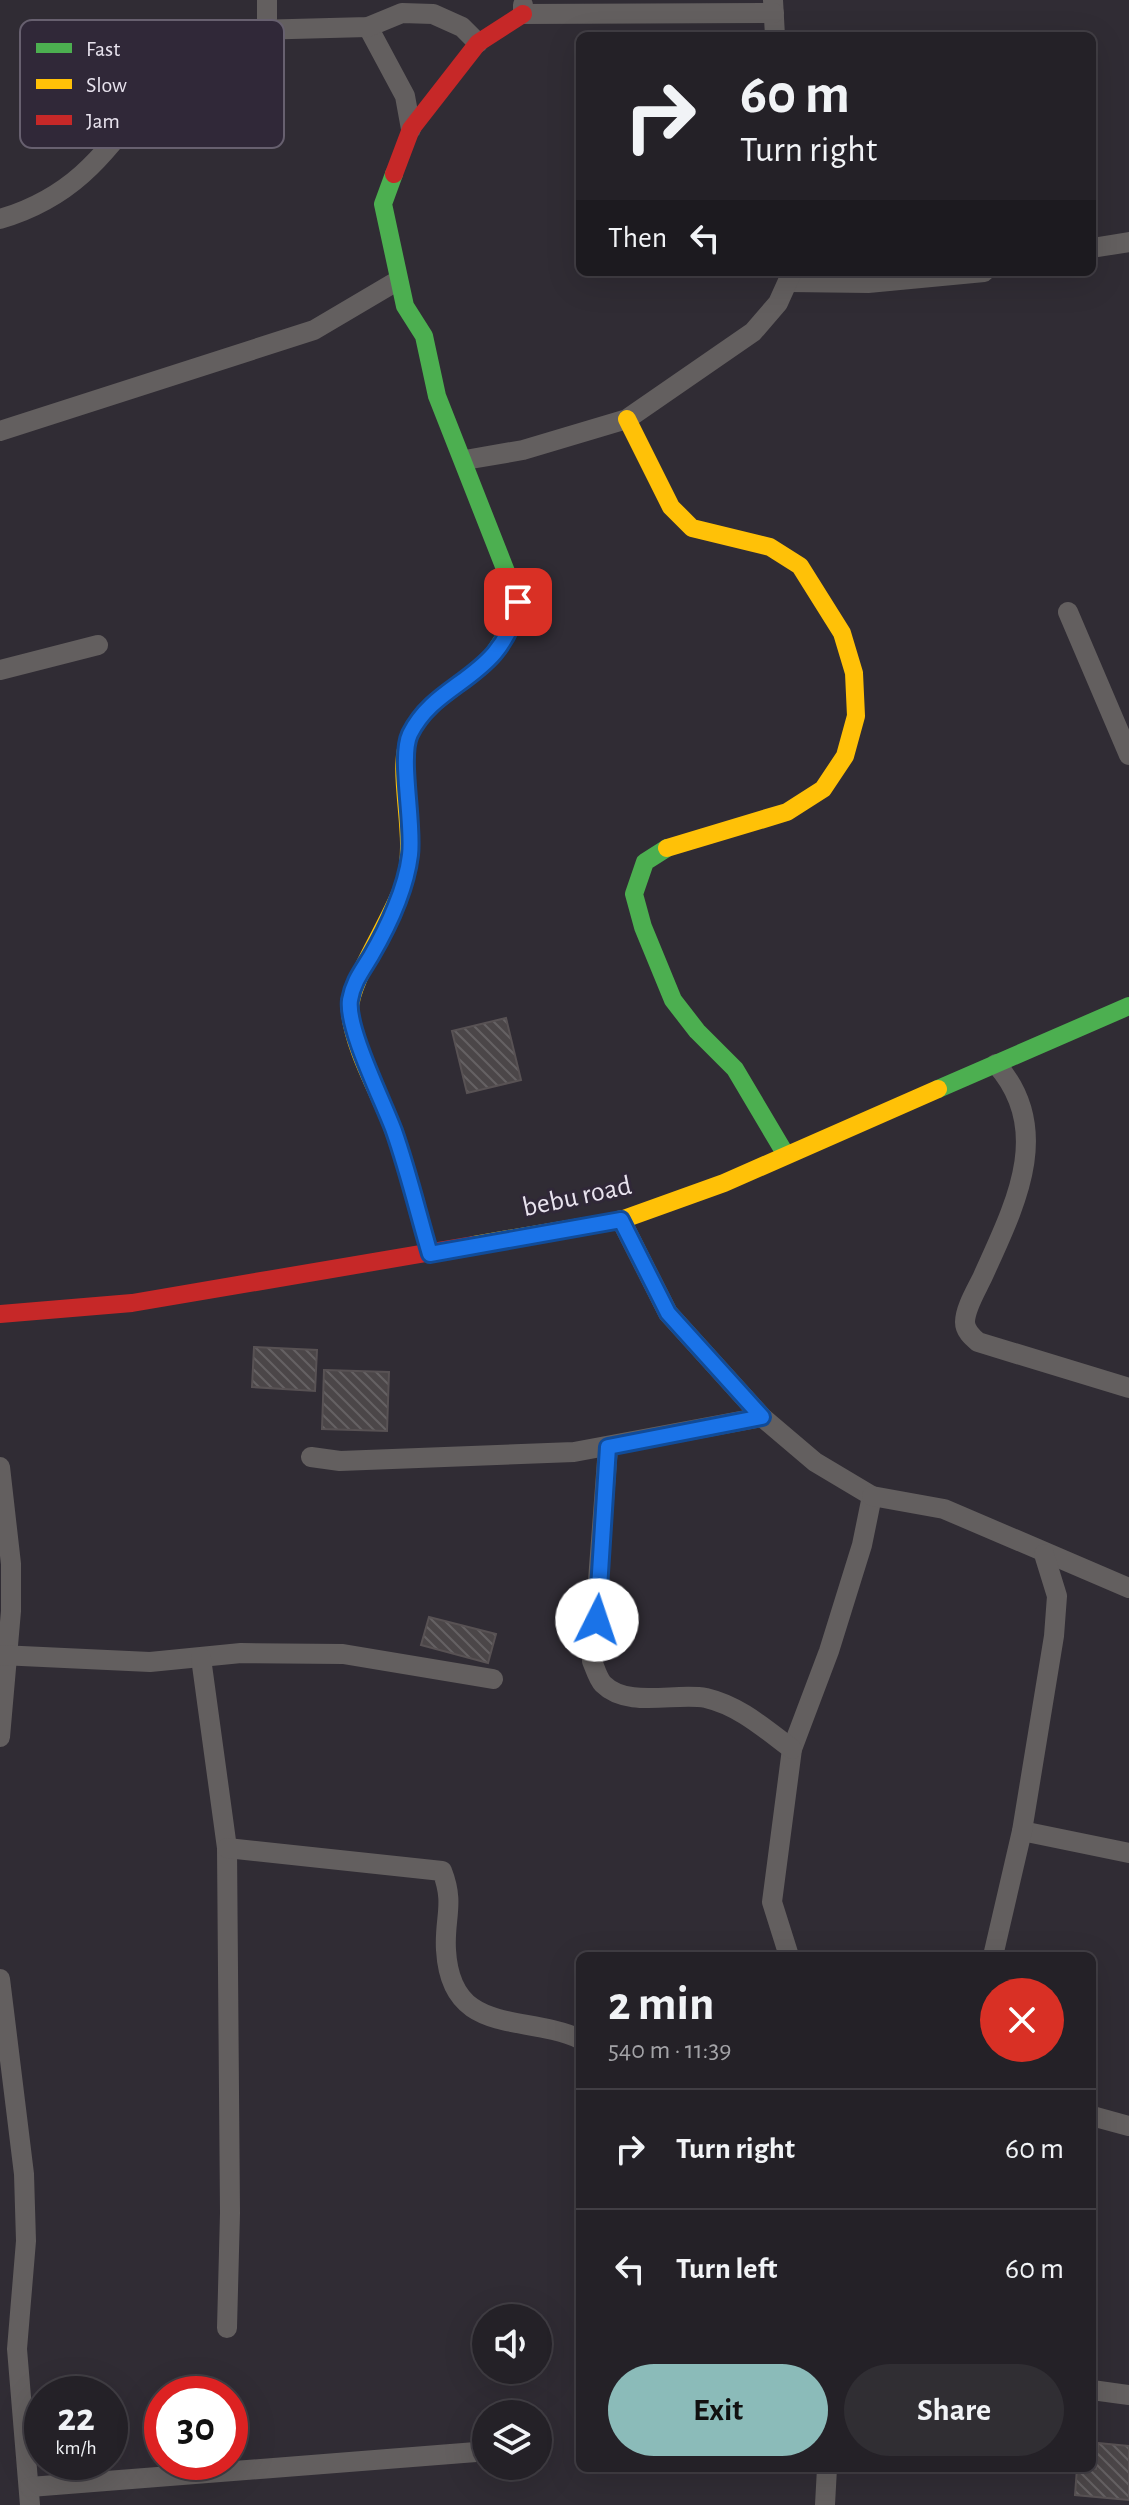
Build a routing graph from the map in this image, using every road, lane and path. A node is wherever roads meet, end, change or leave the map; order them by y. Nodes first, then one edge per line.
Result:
1 (773, 6) edge
2 (523, 7) edge
3 (368, 27) junction
4 (284, 29) edge
5 (775, 32) edge
6 (478, 43) junction
7 (411, 129) junction
8 (107, 148) edge
9 (0, 219) edge
10 (1129, 242) edge
11 (1096, 247) edge
12 (942, 276) edge
13 (791, 277) edge
14 (397, 281) junction
15 (627, 419) junction
16 (0, 431) edge
17 (465, 460) junction
18 (1068, 612) dead end
19 (98, 645) dead end
20 (0, 670) edge
21 (1129, 755) edge
22 (1129, 1006) edge
23 (996, 1064) junction
24 (786, 1155) junction
25 (621, 1220) junction
26 (430, 1254) junction
27 (0, 1314) edge
28 (1129, 1388) edge
29 (762, 1417) junction
30 (608, 1447) junction
31 (311, 1457) dead end
32 (0, 1467) edge
33 (872, 1496) junction
34 (1044, 1554) junction
35 (1129, 1588) edge
36 (4, 1655) edge
37 (201, 1658) junction
38 (493, 1679) dead end
39 (0, 1737) edge
40 (792, 1749) junction
41 (1022, 1831) junction
42 (227, 1848) junction
43 (1129, 1853) edge
44 (788, 1952) edge
45 (994, 1952) edge
46 (0, 1979) edge
47 (576, 2038) edge
48 (8, 2097) edge
49 (1096, 2117) edge
50 (1129, 2126) edge
51 (227, 2328) dead end
52 (1096, 2391) edge
53 (1129, 2395) edge
54 (472, 2452) edge
55 (827, 2472) edge
56 (30, 2496) edge
57 (825, 2505) edge

1 - 2 street
1 - 5 street
2 - 6 street
3 - 4 street
3 - 6 street
3 - 7 street
6 - 7 street
7 - 14 street
8 - 9 street
10 - 11 street
12 - 13 street
13 - 15 street
14 - 16 street
14 - 17 street
15 - 17 street
15 - 24 street
17 - 26 street
18 - 21 street
19 - 20 street
22 - 23 street, bebu road
23 - 24 street, bebu road
23 - 28 street
24 - 25 street, bebu road
25 - 26 street, bebu road
25 - 29 street
26 - 27 street, bebu road
29 - 30 street
29 - 33 street
30 - 31 street
30 - 40 street
32 - 36 street
33 - 34 street
33 - 40 street
34 - 35 street
34 - 41 street
36 - 37 street
36 - 39 street
37 - 38 street
37 - 42 street
40 - 44 street
41 - 43 street
41 - 45 street
42 - 47 street
42 - 51 street
46 - 48 street
48 - 56 street
49 - 50 street
52 - 53 street
54 - 56 street
55 - 57 street

